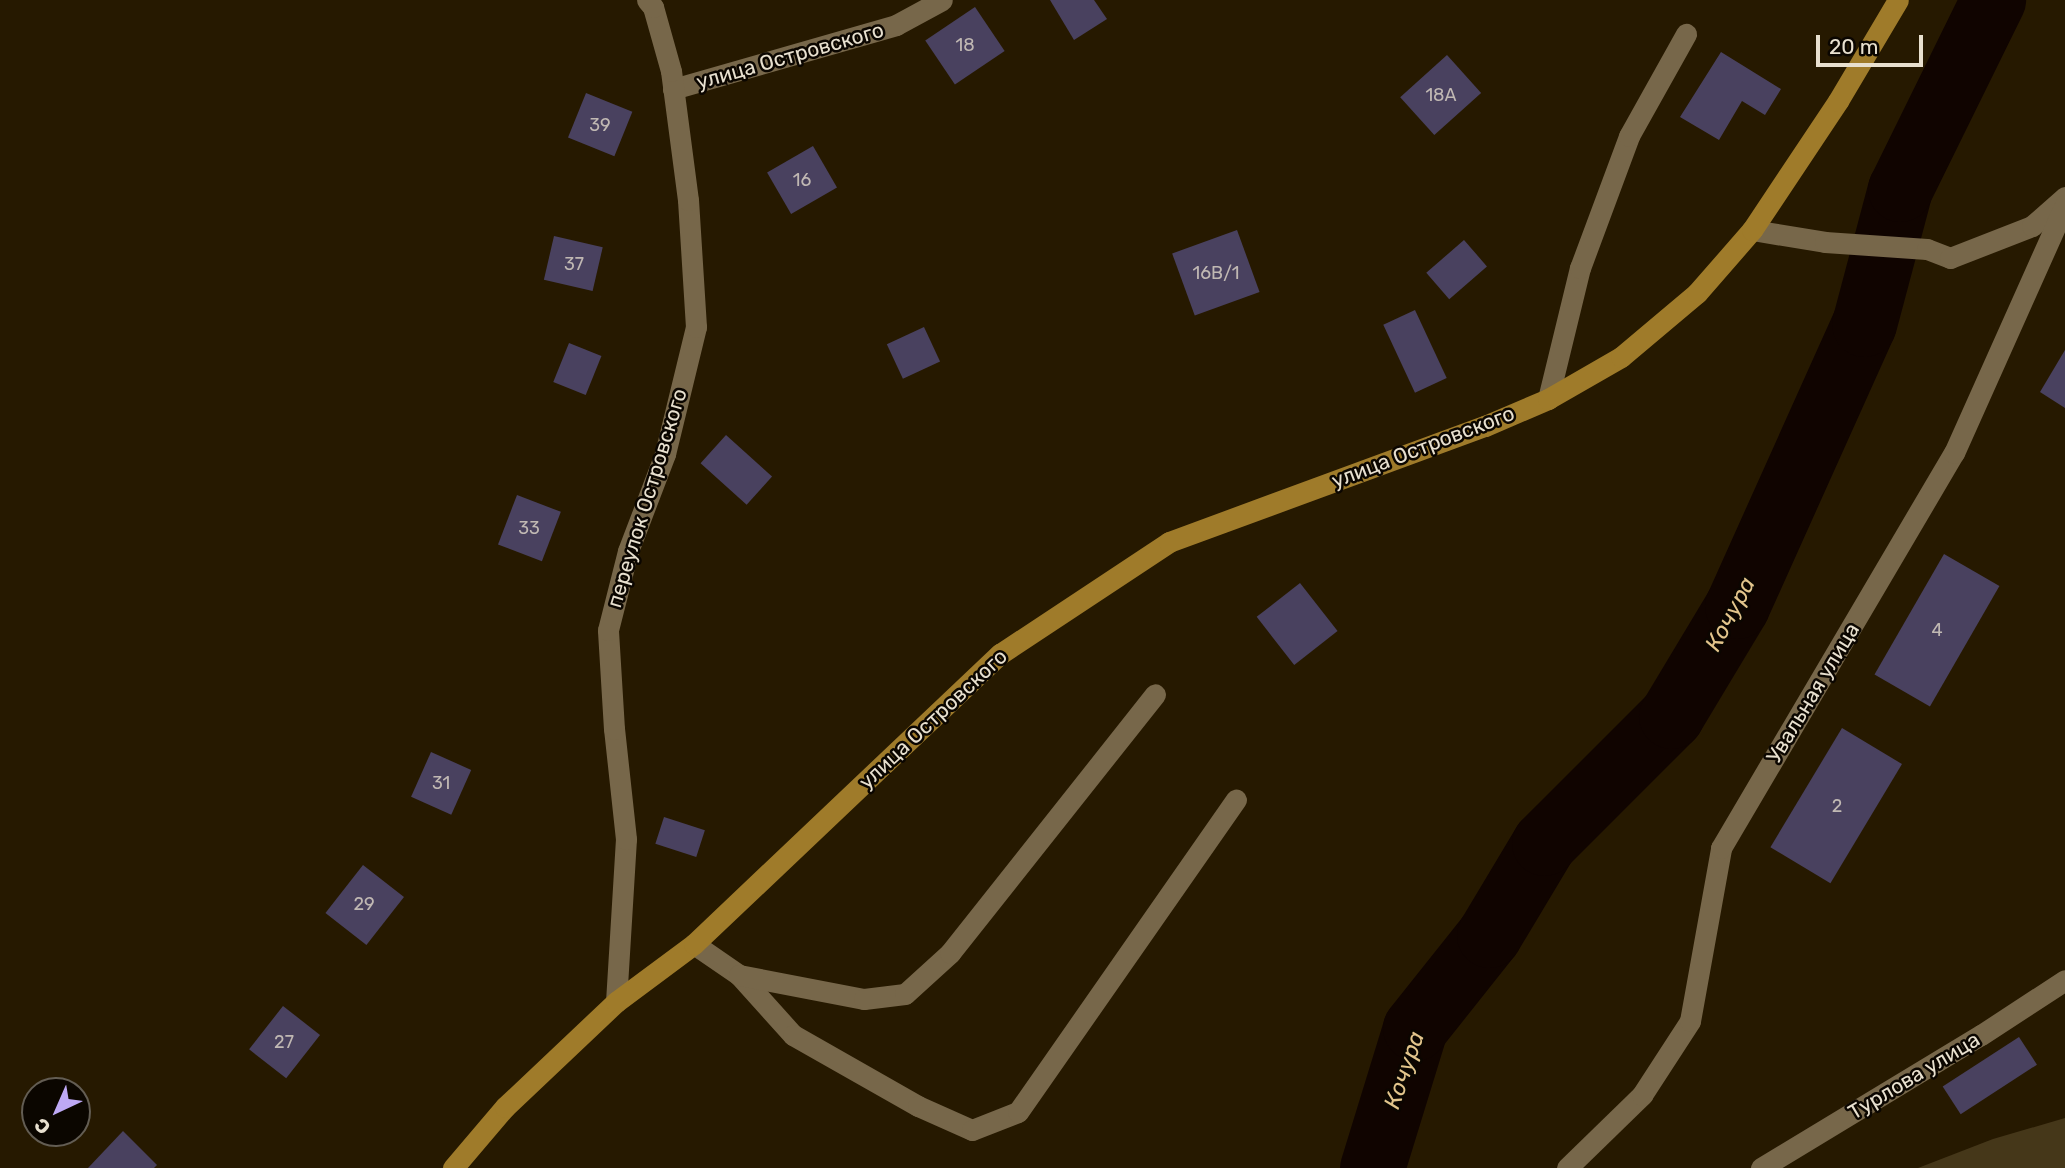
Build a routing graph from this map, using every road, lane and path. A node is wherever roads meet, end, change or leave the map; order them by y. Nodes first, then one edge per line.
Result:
1 (647, 0) edge
2 (942, 0) edge
3 (1898, 0) edge
4 (1686, 34) dead end
5 (673, 89) junction
6 (2065, 197) edge
7 (2065, 205) edge
8 (1752, 230) junction
9 (1548, 399) junction
10 (1155, 694) dead end
11 (1236, 799) dead end
12 (694, 944) junction
13 (739, 975) junction
14 (2065, 980) edge
15 (615, 1002) junction
16 (453, 1168) edge
17 (1567, 1168) edge
18 (1760, 1168) edge

1 - 5 street, переулок Островского
2 - 5 street, улица Островского
3 - 8 main road, улица Островского
4 - 9 street
5 - 15 street, переулок Островского
6 - 8 street
7 - 17 street, Увальная улица
8 - 9 main road, улица Островского
9 - 12 main road, улица Островского
10 - 13 street
11 - 13 street
12 - 13 street
12 - 15 main road, улица Островского
14 - 18 street, Турлова улица
15 - 16 main road, улица Островского

